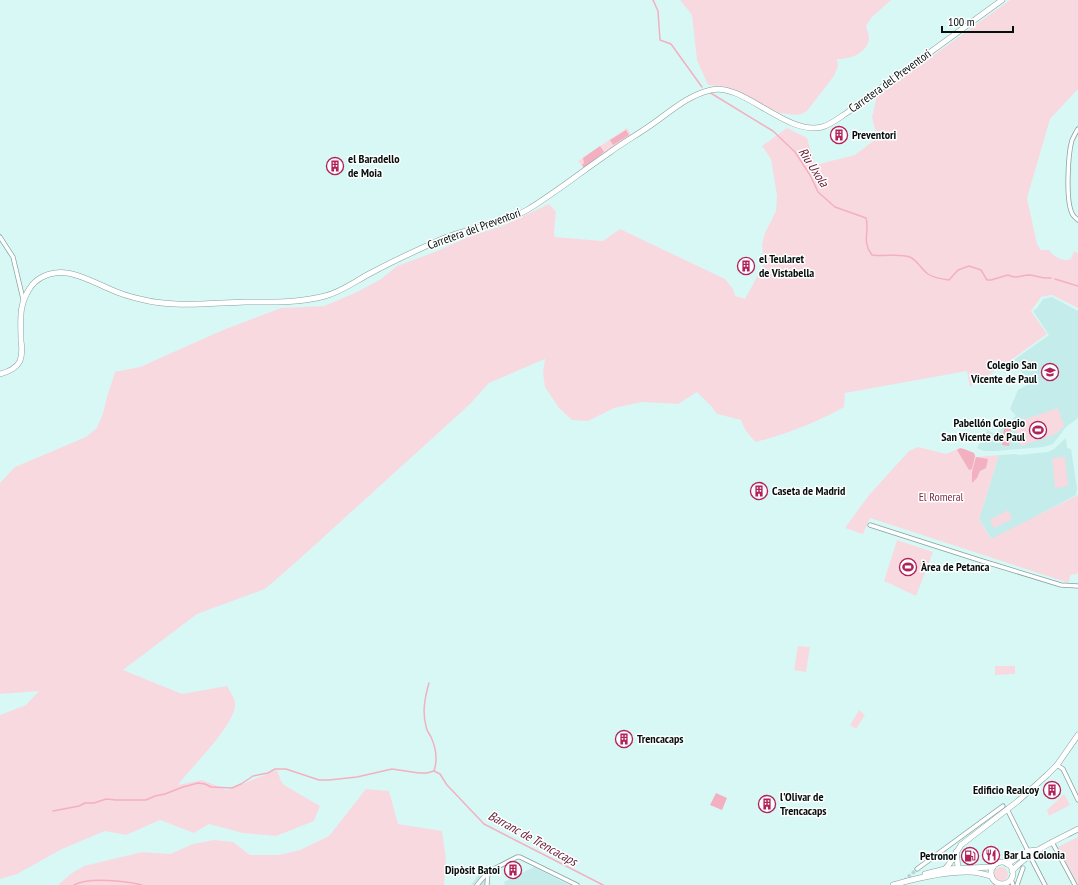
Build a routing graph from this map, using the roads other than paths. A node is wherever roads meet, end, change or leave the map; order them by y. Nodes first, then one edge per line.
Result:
1 (1002, 0) edge
2 (1078, 129) edge
3 (1078, 220) edge
4 (0, 237) edge
5 (23, 299) junction
6 (0, 374) edge
7 (870, 525) dead end
8 (1078, 586) edge
9 (1078, 734) edge
10 (1058, 765) junction
11 (1078, 800) edge
12 (1005, 808) junction
13 (1078, 829) edge
14 (1052, 842) junction
15 (956, 851) junction
16 (1029, 853) junction
17 (1007, 864) junction
18 (958, 867) junction
19 (993, 867) junction
20 (1023, 868) dead end
21 (917, 869) tunnel mouth
22 (945, 869) junction
23 (488, 872) junction
24 (1012, 872) junction
25 (991, 876) junction
26 (904, 882) junction
27 (1012, 882) edge
28 (1006, 884) edge
29 (477, 885) edge
30 (487, 885) edge
31 (577, 885) edge
32 (893, 885) edge
33 (1017, 885) edge
34 (1045, 885) edge
35 (1075, 885) edge

1 - 5 street, Carretera del Preventori
2 - 3 street
4 - 5 street
5 - 6 street, Carretera del Preventori
7 - 8 street
9 - 10 street
10 - 11 street
10 - 12 street
12 - 15 street
12 - 16 street
12 - 21 street
13 - 14 street
14 - 16 street
14 - 35 street
15 - 18 street
15 - 22 street
16 - 17 street
16 - 24 street
16 - 34 street
17 - 19 street
17 - 24 street
18 - 19 street
18 - 22 street
19 - 25 street
20 - 33 street
22 - 26 street
23 - 29 street
23 - 30 street
23 - 31 street
24 - 27 street
25 - 26 street
25 - 28 street
26 - 32 street
27 - 28 street

